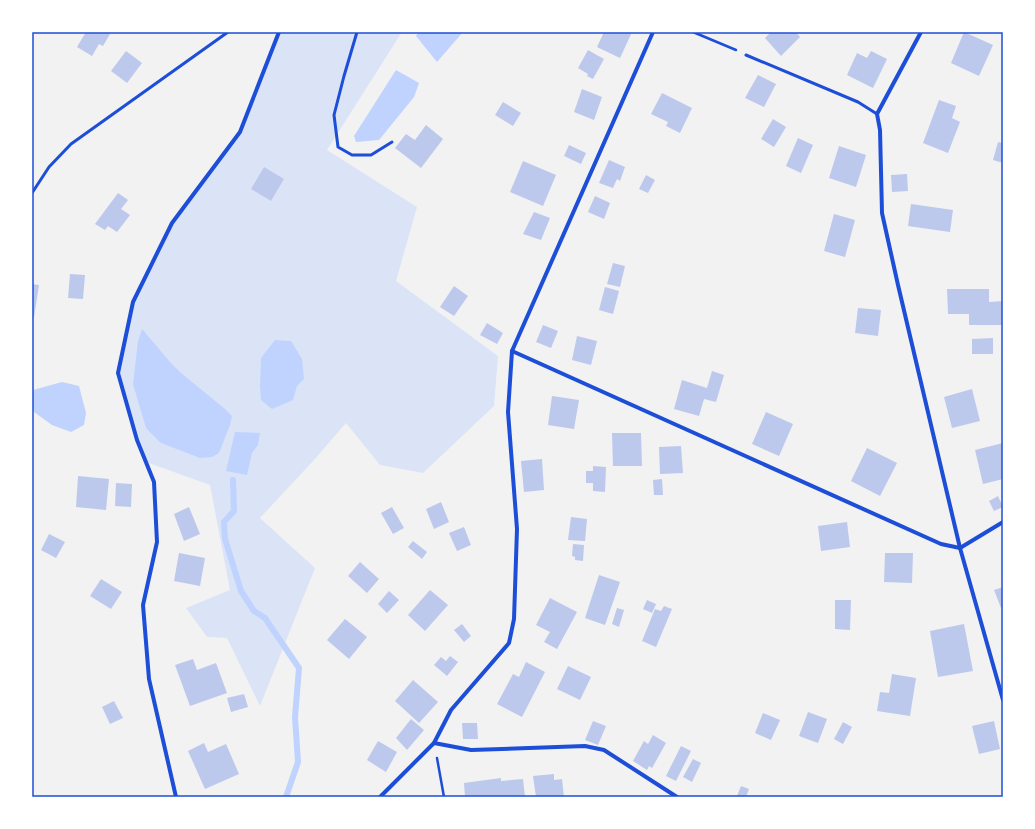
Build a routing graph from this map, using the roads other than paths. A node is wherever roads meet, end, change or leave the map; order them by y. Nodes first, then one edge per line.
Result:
1 (228, 32) edge
2 (279, 32) edge
3 (357, 32) edge
4 (653, 32) edge
5 (921, 32) edge
6 (746, 55) road end
7 (877, 114) junction
8 (392, 142) dead end
9 (32, 193) edge
10 (512, 351) junction
11 (1003, 522) edge
12 (960, 548) junction
13 (1003, 700) edge
14 (434, 743) junction
15 (176, 797) edge
16 (380, 797) edge
17 (677, 797) edge

1 - 9 lane
2 - 15 street
3 - 8 lane
4 - 10 street
5 - 7 street
6 - 7 lane
7 - 12 street
10 - 12 street
10 - 14 street
11 - 12 street
12 - 13 street
14 - 16 street
14 - 17 street

